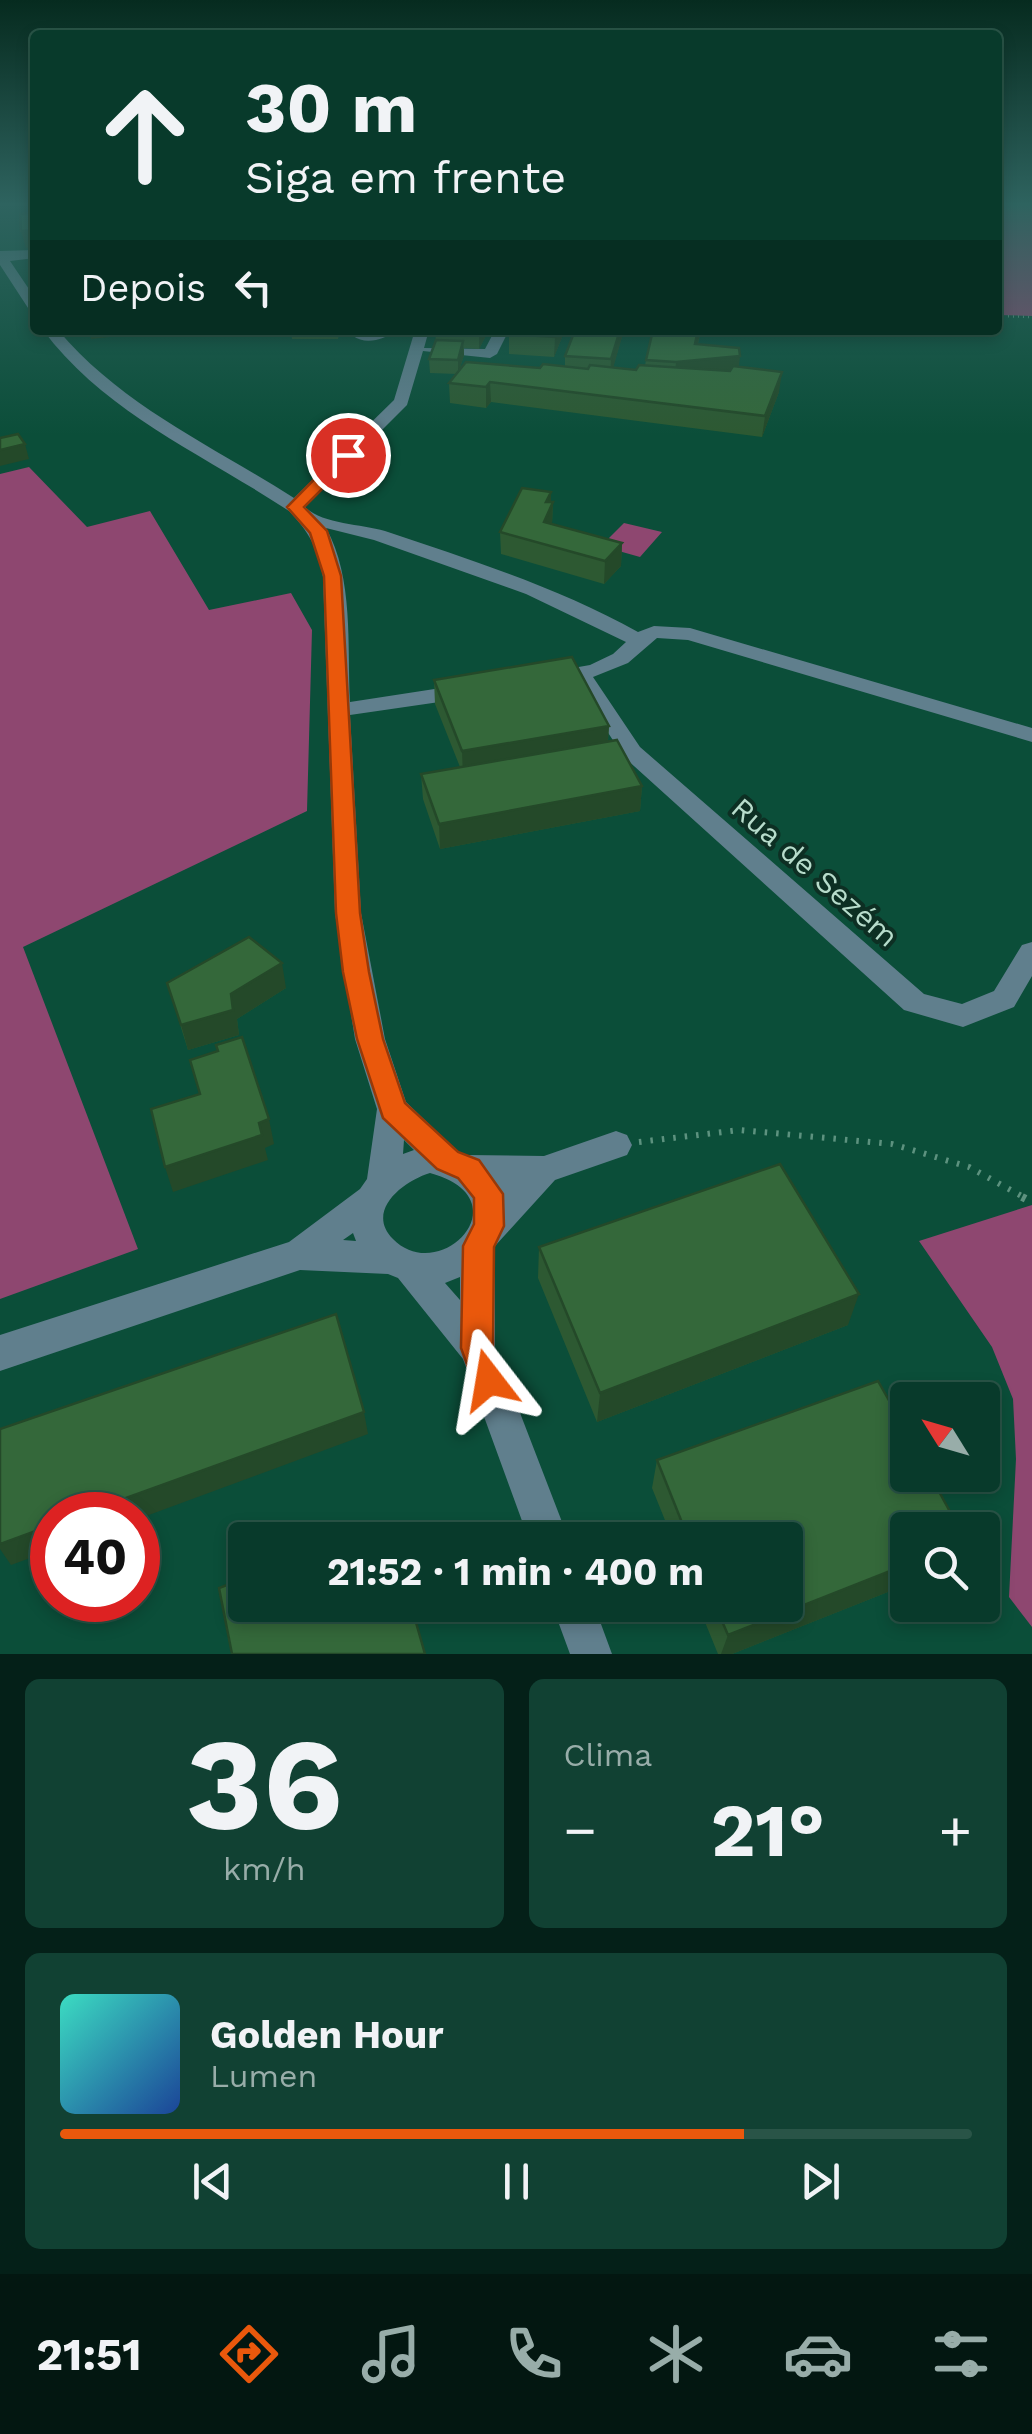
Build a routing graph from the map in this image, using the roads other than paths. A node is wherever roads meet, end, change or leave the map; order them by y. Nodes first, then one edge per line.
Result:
1 (54, 335) edge
2 (382, 335) edge
3 (420, 335) edge
4 (500, 335) edge
5 (360, 336) dead end
6 (415, 349) junction
7 (302, 514) junction
8 (638, 640) junction
9 (580, 674) junction
10 (525, 682) edge
11 (488, 688) edge
12 (340, 710) junction
13 (1032, 735) edge
14 (1032, 952) edge
15 (393, 1110) junction
16 (616, 1145) road end
17 (458, 1165) junction
18 (544, 1170) junction
19 (377, 1189) junction
20 (484, 1236) junction
21 (300, 1254) junction
22 (399, 1262) junction
23 (477, 1348) junction
24 (0, 1352) edge
25 (542, 1522) edge
26 (579, 1622) edge
27 (591, 1654) edge

1 - 7 street
2 - 5 street
3 - 6 street
4 - 6 street
6 - 7 street
7 - 8 street
7 - 12 street
8 - 9 street
8 - 13 street
9 - 10 street
9 - 14 street, Rua de Sezém
11 - 12 street
12 - 15 street
15 - 17 street
15 - 19 street
16 - 18 street
17 - 18 street
17 - 19 street
17 - 20 street
18 - 20 street
19 - 21 street
19 - 22 street
20 - 22 street
20 - 23 street
21 - 22 street
21 - 24 street
22 - 23 street
23 - 25 street
26 - 27 street

